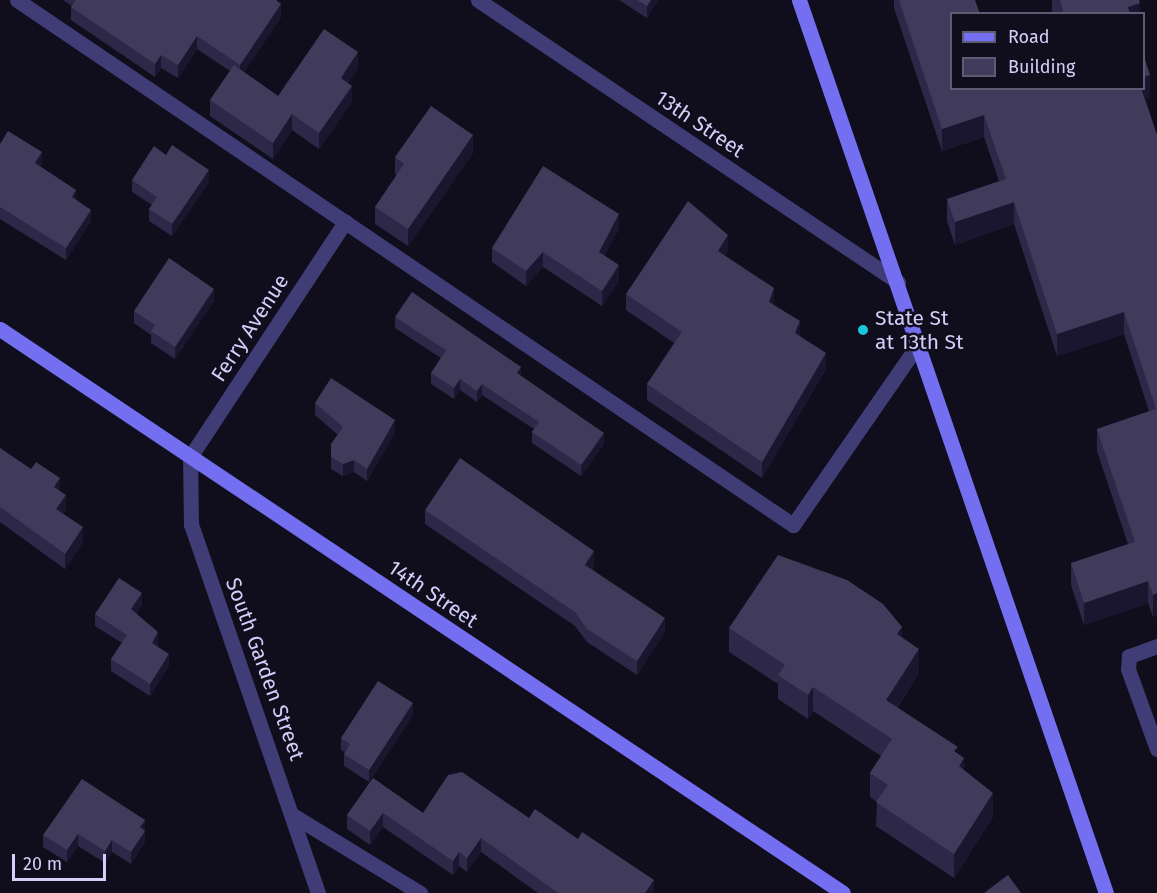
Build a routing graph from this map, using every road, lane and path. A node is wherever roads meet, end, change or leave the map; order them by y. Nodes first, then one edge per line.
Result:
1 (16, 0) edge
2 (478, 0) edge
3 (800, 0) edge
4 (345, 222) junction
5 (898, 282) junction
6 (0, 329) edge
7 (919, 343) junction
8 (190, 457) junction
9 (1157, 646) edge
10 (1157, 749) edge
11 (294, 816) junction
12 (318, 893) edge
13 (420, 893) edge
14 (843, 893) edge
15 (1106, 893) edge

1 - 4 street
2 - 5 street, 13th Street
3 - 5 street
4 - 7 street
4 - 8 street, Ferry Avenue
5 - 7 street
6 - 8 street, 14th Street
7 - 15 street
8 - 11 street, South Garden Street
8 - 14 street, 14th Street
9 - 10 street
11 - 12 street, South Garden Street
11 - 13 street

